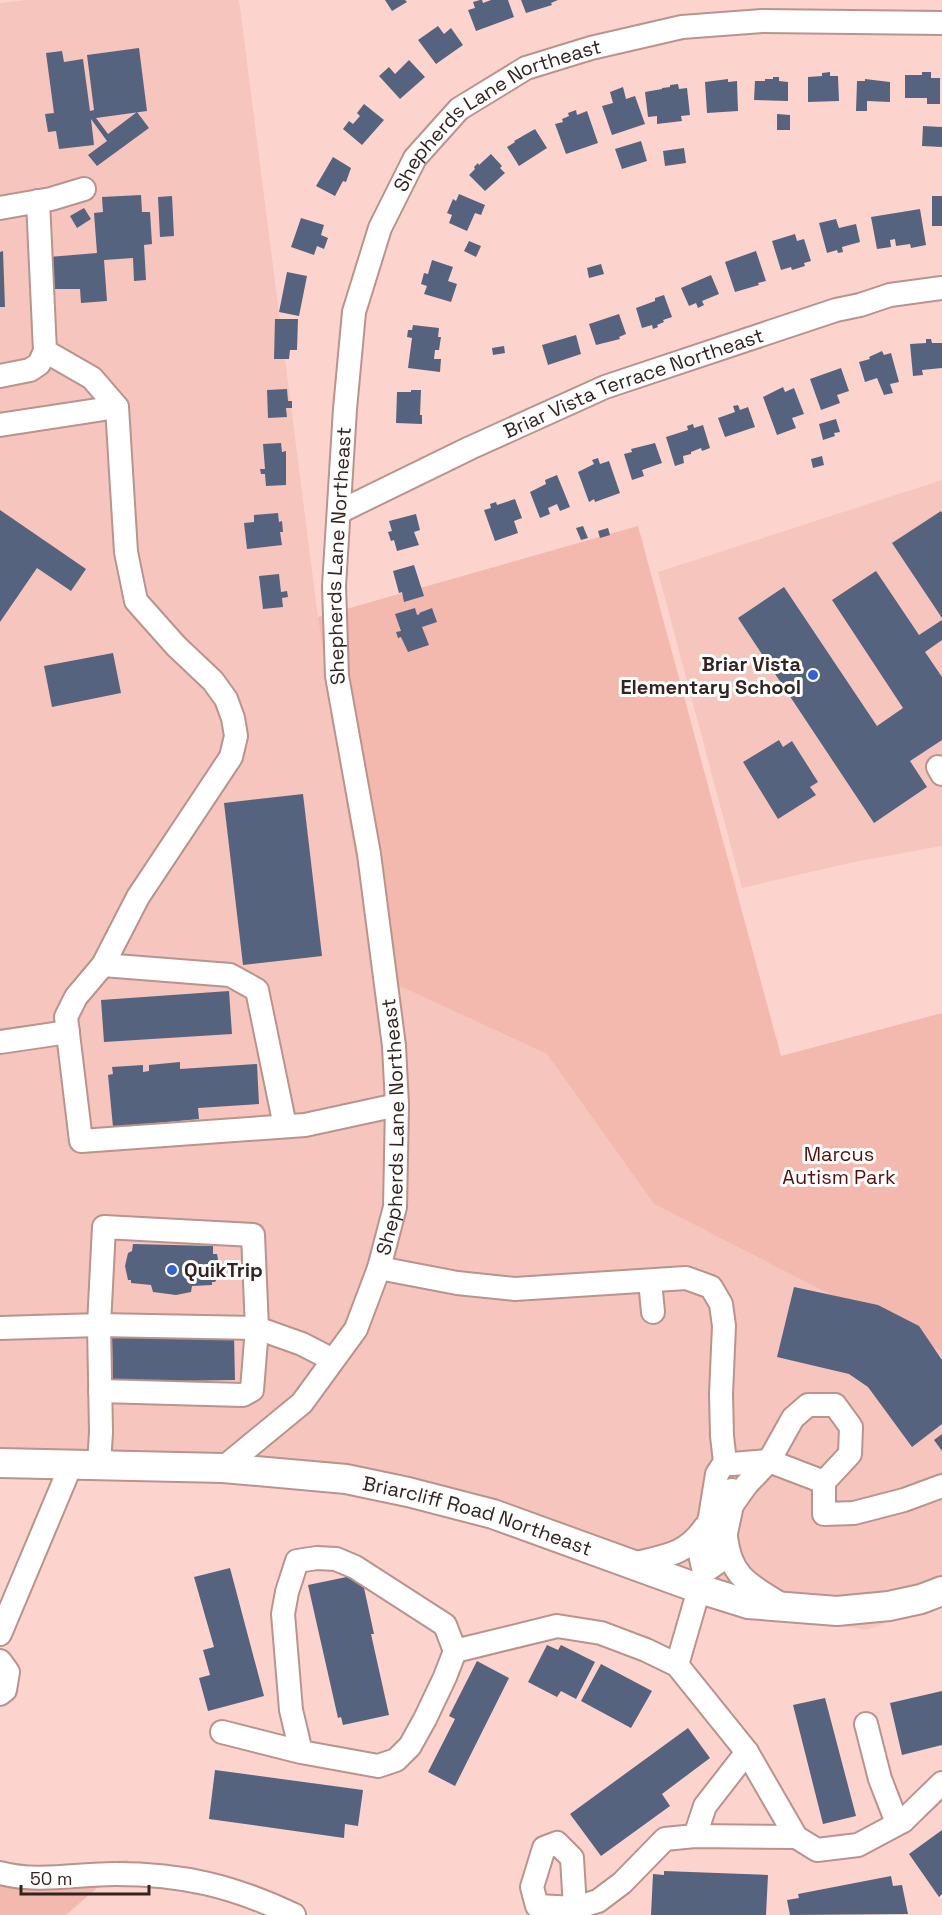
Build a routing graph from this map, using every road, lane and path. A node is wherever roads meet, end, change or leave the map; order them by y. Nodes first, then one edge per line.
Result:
1 (942, 23) edge
2 (84, 189) dead end
3 (38, 201) junction
4 (0, 208) edge
5 (942, 288) edge
6 (45, 351) junction
7 (0, 376) edge
8 (117, 407) junction
9 (0, 425) edge
10 (339, 512) junction
11 (103, 965) junction
12 (68, 1032) junction
13 (0, 1042) edge
14 (397, 1105) junction
15 (285, 1126) junction
16 (379, 1268) junction
17 (650, 1281) junction
18 (653, 1312) dead end
19 (99, 1325) junction
20 (0, 1328) edge
21 (257, 1328) junction
22 (333, 1360) junction
23 (100, 1391) junction
24 (769, 1461) junction
25 (0, 1463) edge
26 (728, 1463) junction
27 (85, 1465) junction
28 (223, 1468) junction
29 (824, 1482) junction
30 (942, 1486) edge
31 (732, 1505) junction
32 (717, 1527) junction
33 (632, 1564) junction
34 (702, 1581) junction
35 (942, 1591) edge
36 (789, 1609) junction
37 (0, 1634) edge
38 (455, 1651) junction
39 (0, 1661) edge
40 (677, 1665) junction
41 (0, 1694) edge
42 (866, 1724) dead end
43 (222, 1732) dead end
44 (301, 1752) junction
45 (747, 1752) junction
46 (942, 1783) edge
47 (903, 1821) junction
48 (695, 1836) junction
49 (796, 1837) junction
50 (0, 1873) edge
51 (575, 1908) dead end
52 (294, 1915) edge

1 - 10 street, Shepherds Lane Northeast
2 - 3 street
3 - 4 street
3 - 6 street
5 - 10 street, Briar Vista Terrace Northeast
6 - 7 street
6 - 8 street
8 - 9 street
8 - 11 street
10 - 14 street, Shepherds Lane Northeast
11 - 12 street
11 - 15 street
12 - 13 street
12 - 15 street
14 - 15 street
14 - 16 street, Shepherds Lane Northeast
16 - 17 street
16 - 22 street, Shepherds Lane Northeast
17 - 18 street
17 - 26 street
19 - 20 street
19 - 21 street
19 - 21 street
19 - 23 street
21 - 22 street
21 - 23 street
22 - 28 street, Shepherds Lane Northeast
23 - 27 street
24 - 26 street
24 - 29 street
24 - 29 street
24 - 31 street
25 - 27 main road, Briarcliff Road Northeast
26 - 31 street
26 - 32 street
27 - 28 main road, Briarcliff Road Northeast
27 - 37 street
28 - 33 main road, Briarcliff Road Northeast
29 - 30 street
31 - 32 street
32 - 33 street
32 - 34 street
32 - 36 street
33 - 34 main road, Briarcliff Road Northeast
34 - 36 main road, Briarcliff Road Northeast
34 - 40 street
35 - 36 main road, Briarcliff Road Northeast
38 - 40 street
38 - 44 street
38 - 44 street
39 - 41 street
40 - 45 street
42 - 47 street
43 - 44 street
45 - 48 street
45 - 49 street
46 - 47 street
47 - 49 street
48 - 49 street
48 - 51 street
50 - 52 street

